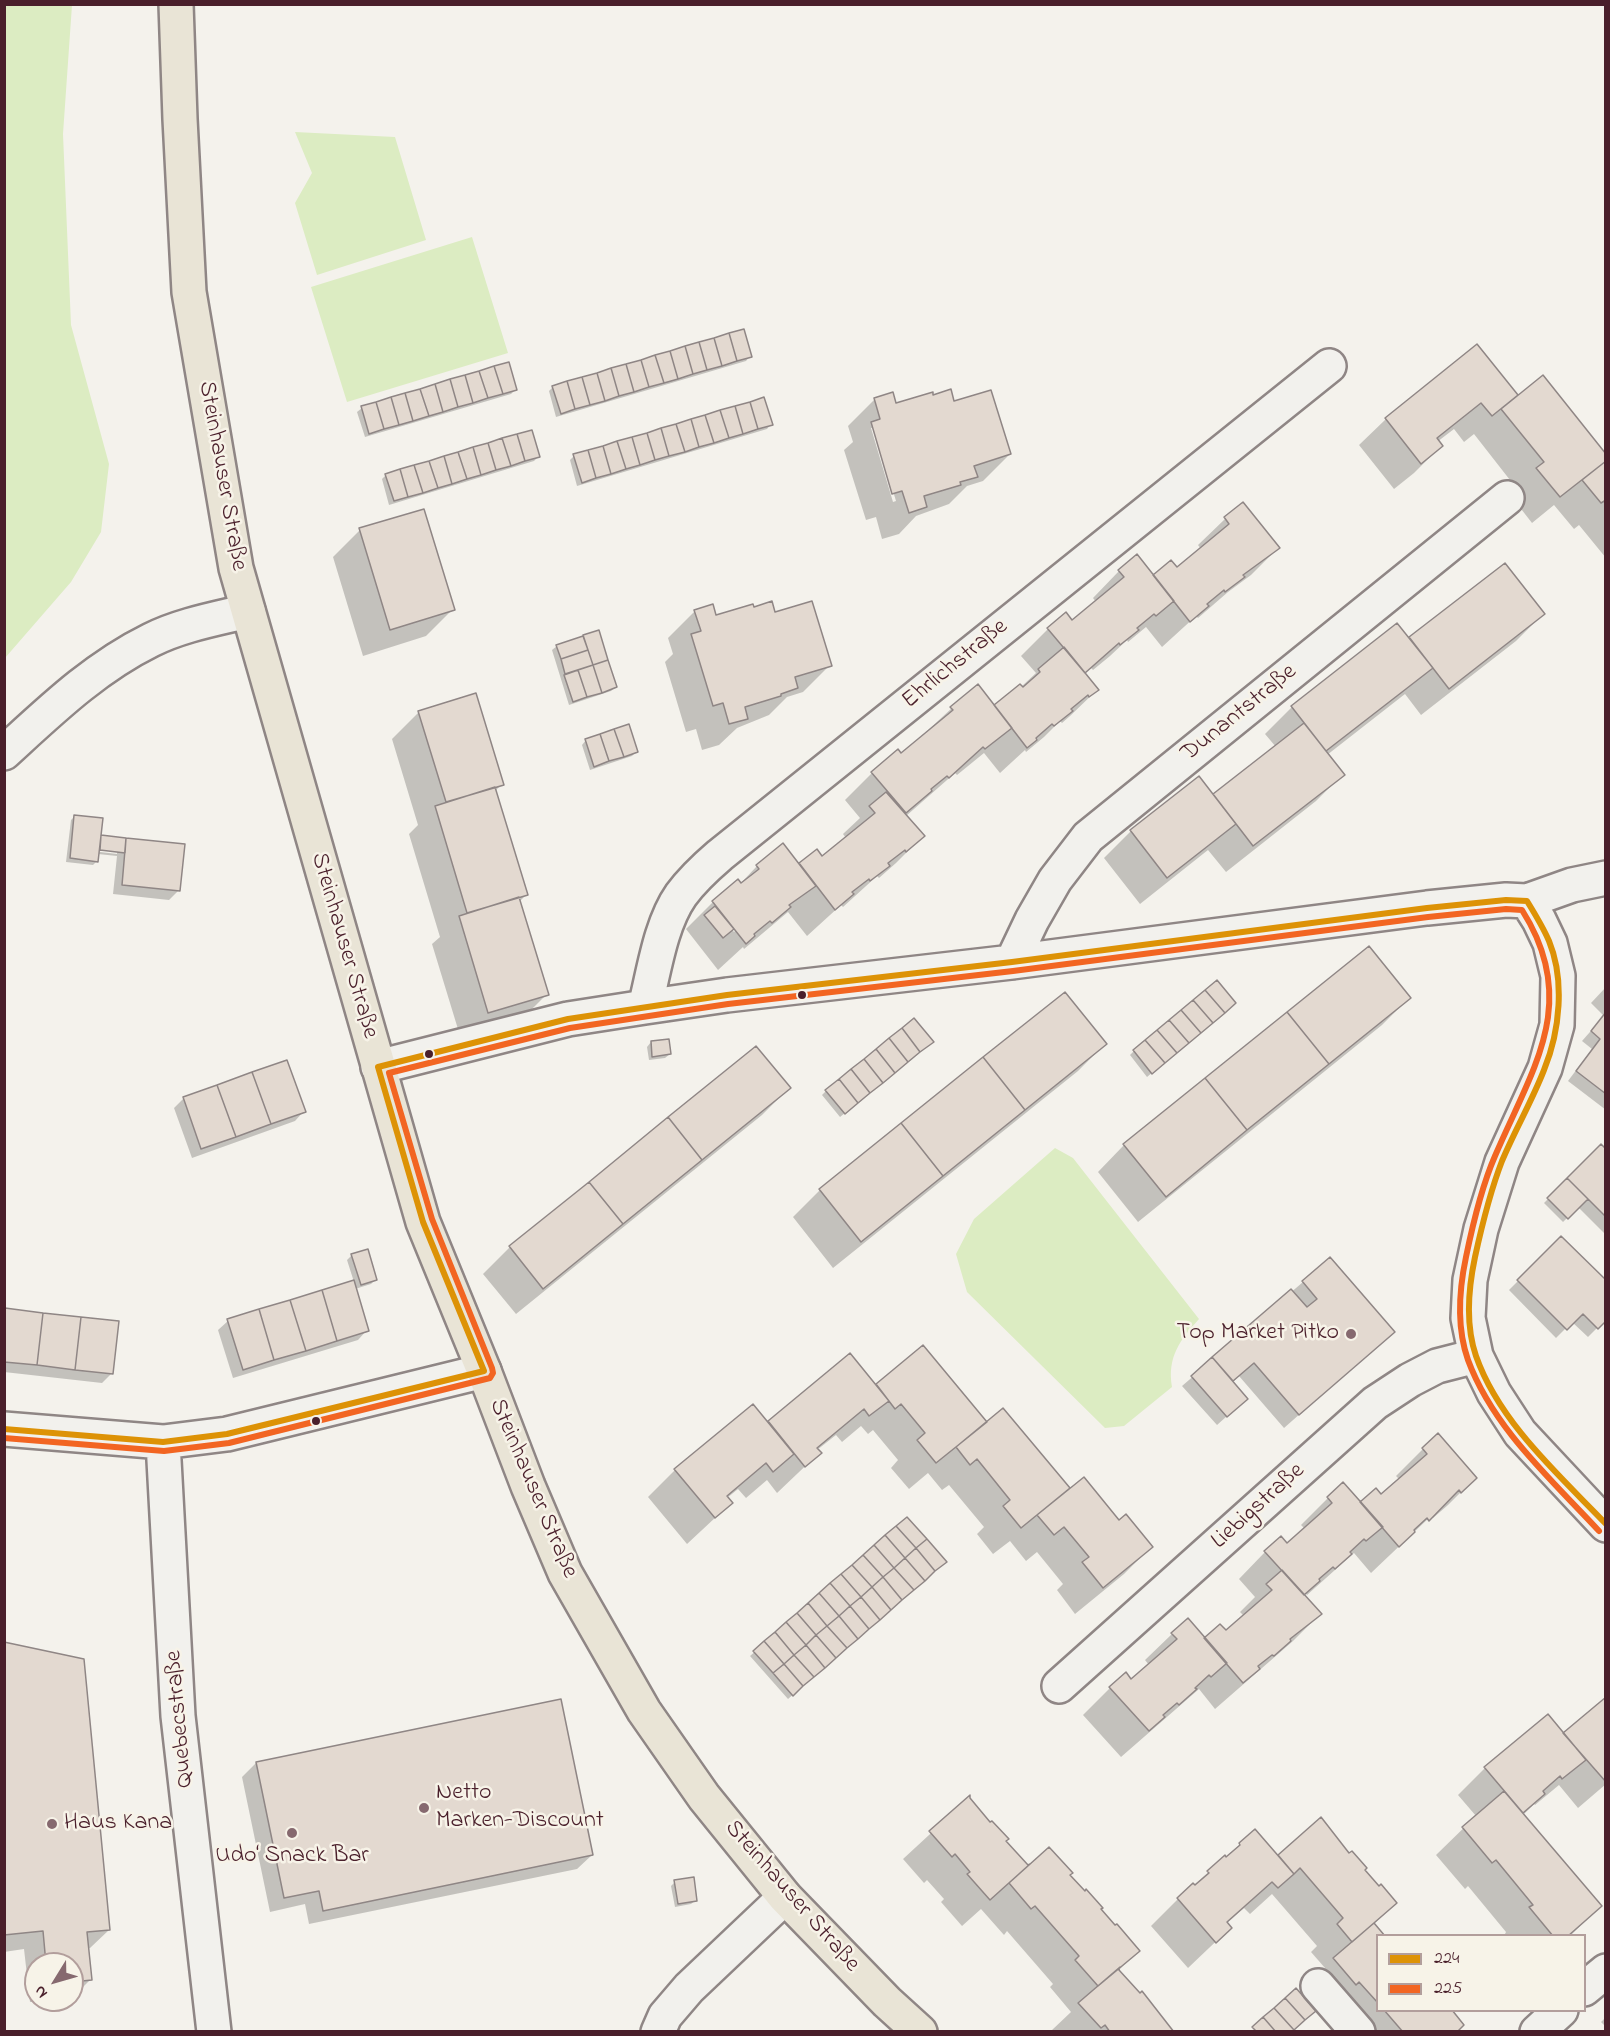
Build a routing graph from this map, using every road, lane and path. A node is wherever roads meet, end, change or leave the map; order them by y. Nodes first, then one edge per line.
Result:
1 (176, 4) edge
2 (1329, 366) dead end
3 (1507, 498) dead end
4 (248, 611) junction
5 (4, 753) edge
6 (1605, 878) edge
7 (1527, 901) junction
8 (1012, 963) junction
9 (645, 1007) junction
10 (378, 1067) junction
11 (1476, 1356) junction
12 (484, 1371) junction
13 (4, 1429) edge
14 (163, 1442) junction
15 (1605, 1525) edge
16 (1059, 1686) dead end
17 (785, 1897) junction
18 (1605, 1971) edge
19 (1318, 1986) dead end
20 (1586, 1987) edge
21 (1559, 2012) edge
22 (214, 2031) edge
23 (658, 2031) edge
24 (920, 2031) edge
25 (1358, 2031) edge
26 (1537, 2031) edge

1 - 4 main road, Steinhauser Straße
2 - 9 street, Ehrlichstraße
3 - 8 street, Dunantstraße
4 - 5 street
4 - 10 main road, Steinhauser Straße
6 - 7 street
7 - 8 street
7 - 11 street
8 - 9 street
9 - 10 street
10 - 12 main road, Steinhauser Straße
11 - 15 street
11 - 16 street, Liebigstraße
12 - 14 street
12 - 17 main road, Steinhauser Straße
13 - 14 street
14 - 22 street, Quebecstraße
17 - 23 street
17 - 24 main road, Steinhauser Straße
18 - 20 street
19 - 25 street
21 - 26 street

